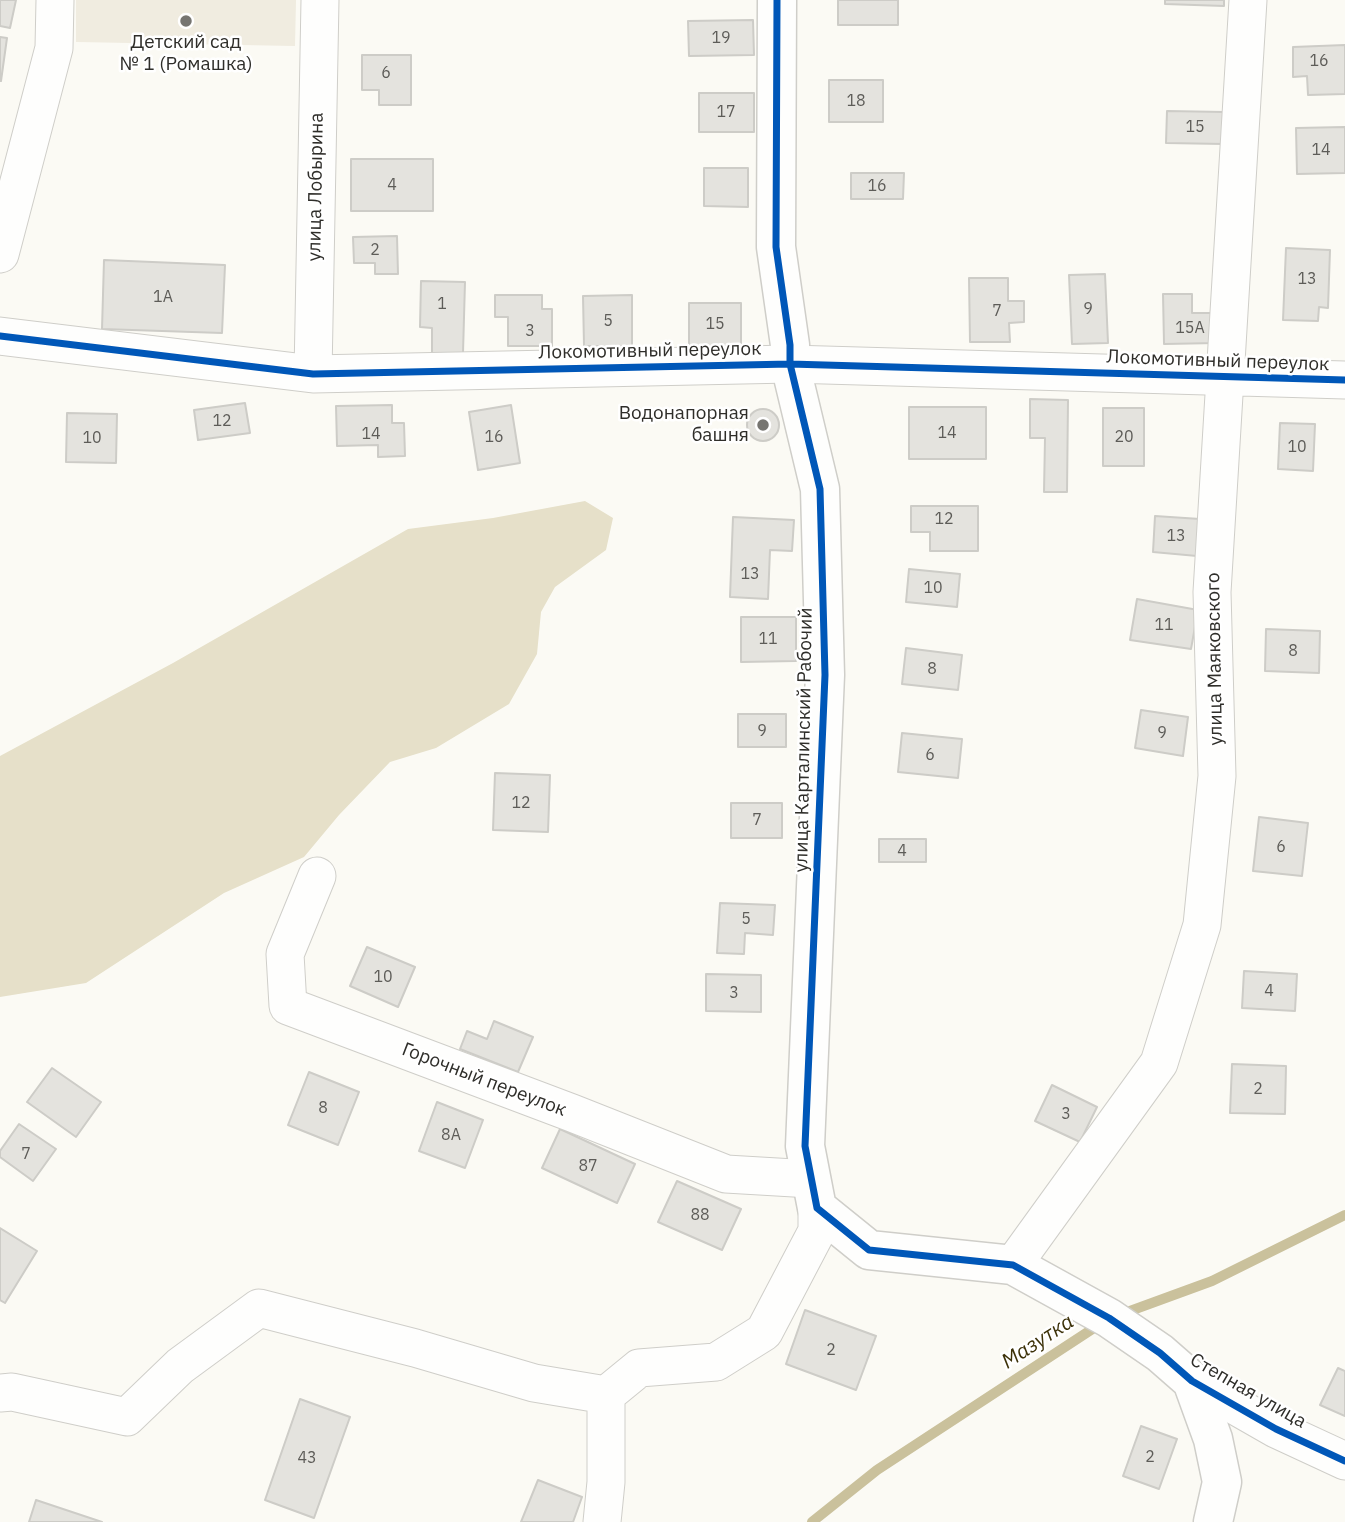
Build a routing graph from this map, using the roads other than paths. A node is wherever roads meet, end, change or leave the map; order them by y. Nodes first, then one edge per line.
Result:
1 (55, 0) edge
2 (320, 0) edge
3 (777, 0) edge
4 (1248, 0) edge
5 (0, 254) edge
6 (0, 336) edge
7 (790, 364) junction
8 (313, 374) junction
9 (1224, 376) junction
10 (1345, 380) edge
11 (317, 876) dead end
12 (814, 1193) junction
13 (1013, 1265) junction
14 (1192, 1381) junction
15 (0, 1394) edge
16 (606, 1395) junction
17 (1345, 1461) edge
18 (602, 1522) edge
19 (1213, 1522) edge

1 - 5 street
2 - 8 street, улица Лобырина
3 - 7 street, улица Карталинский Рабочий
4 - 9 street, улица Маяковского
6 - 8 street, Локомотивный переулок
7 - 8 street, Локомотивный переулок
7 - 9 street, Локомотивный переулок
7 - 12 street, улица Карталинский Рабочий
9 - 10 street, Локомотивный переулок
9 - 13 street, улица Маяковского
11 - 12 street, Горочный переулок
12 - 13 street, Степная улица
12 - 16 street
13 - 14 street, Степная улица
14 - 17 street, Степная улица
14 - 19 street
15 - 16 street
16 - 18 street

